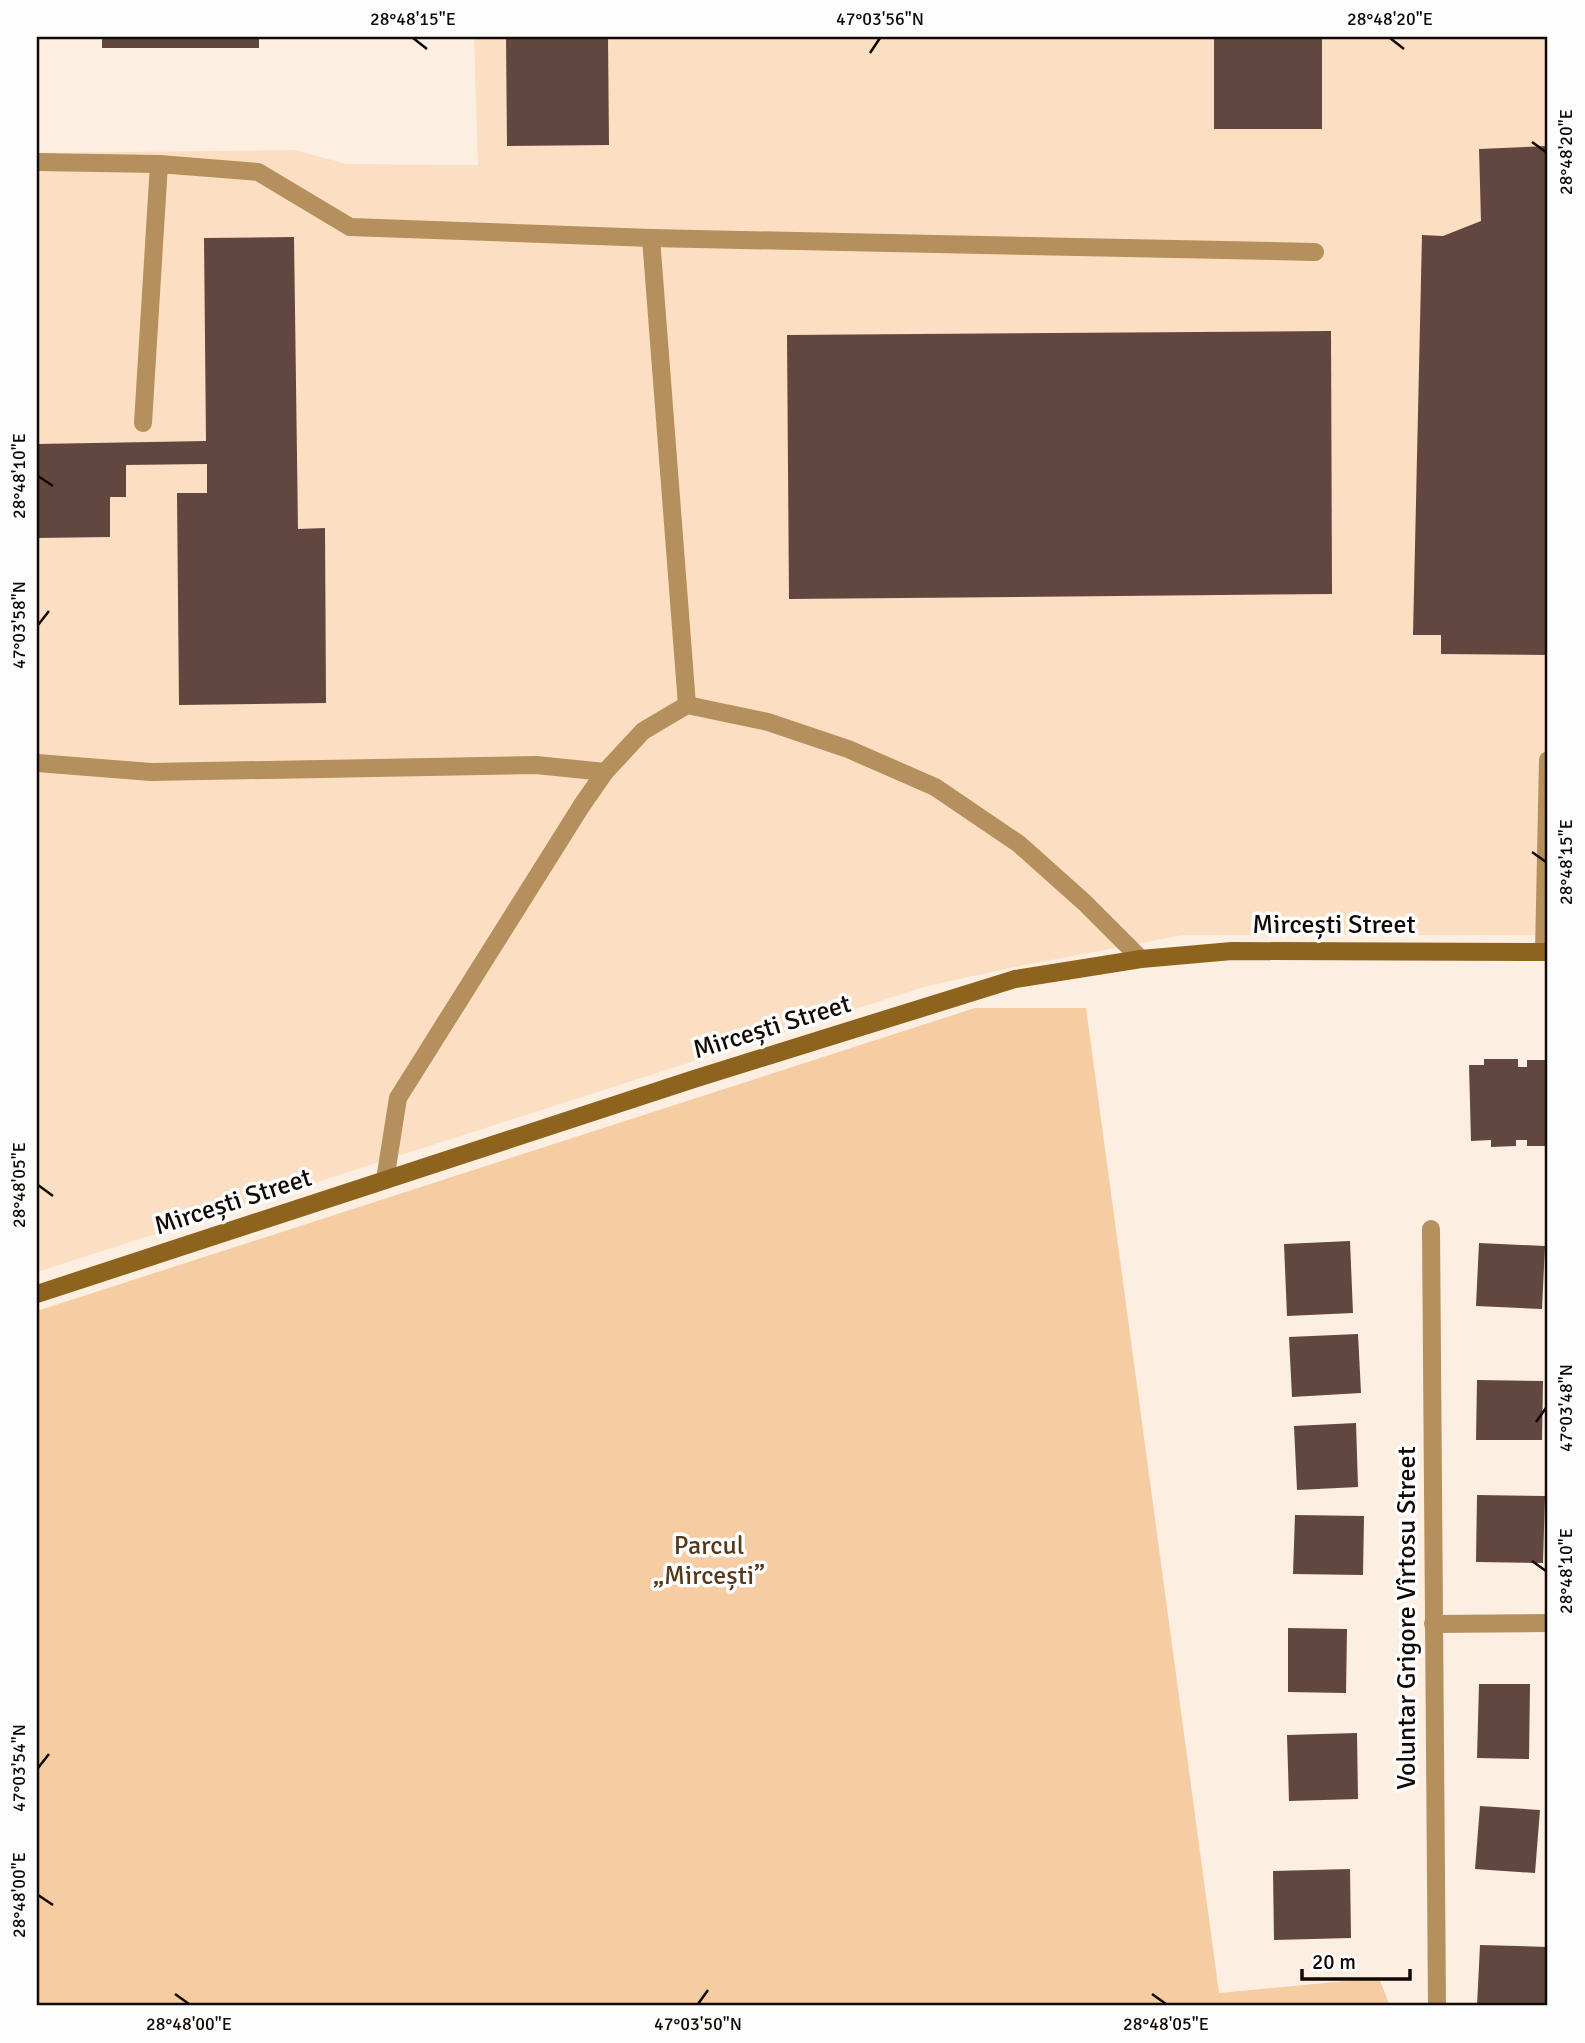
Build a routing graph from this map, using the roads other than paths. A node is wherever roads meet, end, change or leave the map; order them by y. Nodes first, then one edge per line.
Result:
1 (37, 162) edge
2 (159, 164) junction
3 (651, 238) junction
4 (1315, 253) dead end
5 (143, 424) dead end
6 (687, 705) junction
7 (1548, 760) edge
8 (37, 763) edge
9 (605, 772) junction
10 (1546, 952) edge
11 (1141, 959) junction
12 (385, 1181) junction
13 (1431, 1229) dead end
14 (37, 1294) edge
15 (1548, 1623) edge
16 (1433, 1624) junction
17 (1437, 2006) edge

1 - 2 street
2 - 3 street
2 - 5 street
3 - 4 street
3 - 6 street
6 - 9 street
6 - 11 street
7 - 10 street
8 - 9 street
9 - 12 street
10 - 11 main road, Mircești Street
11 - 12 main road, Mircești Street
12 - 14 main road, Mircești Street
13 - 16 street, Voluntar Grigore Vîrtosu Street
15 - 16 street
16 - 17 street, Voluntar Grigore Vîrtosu Street

